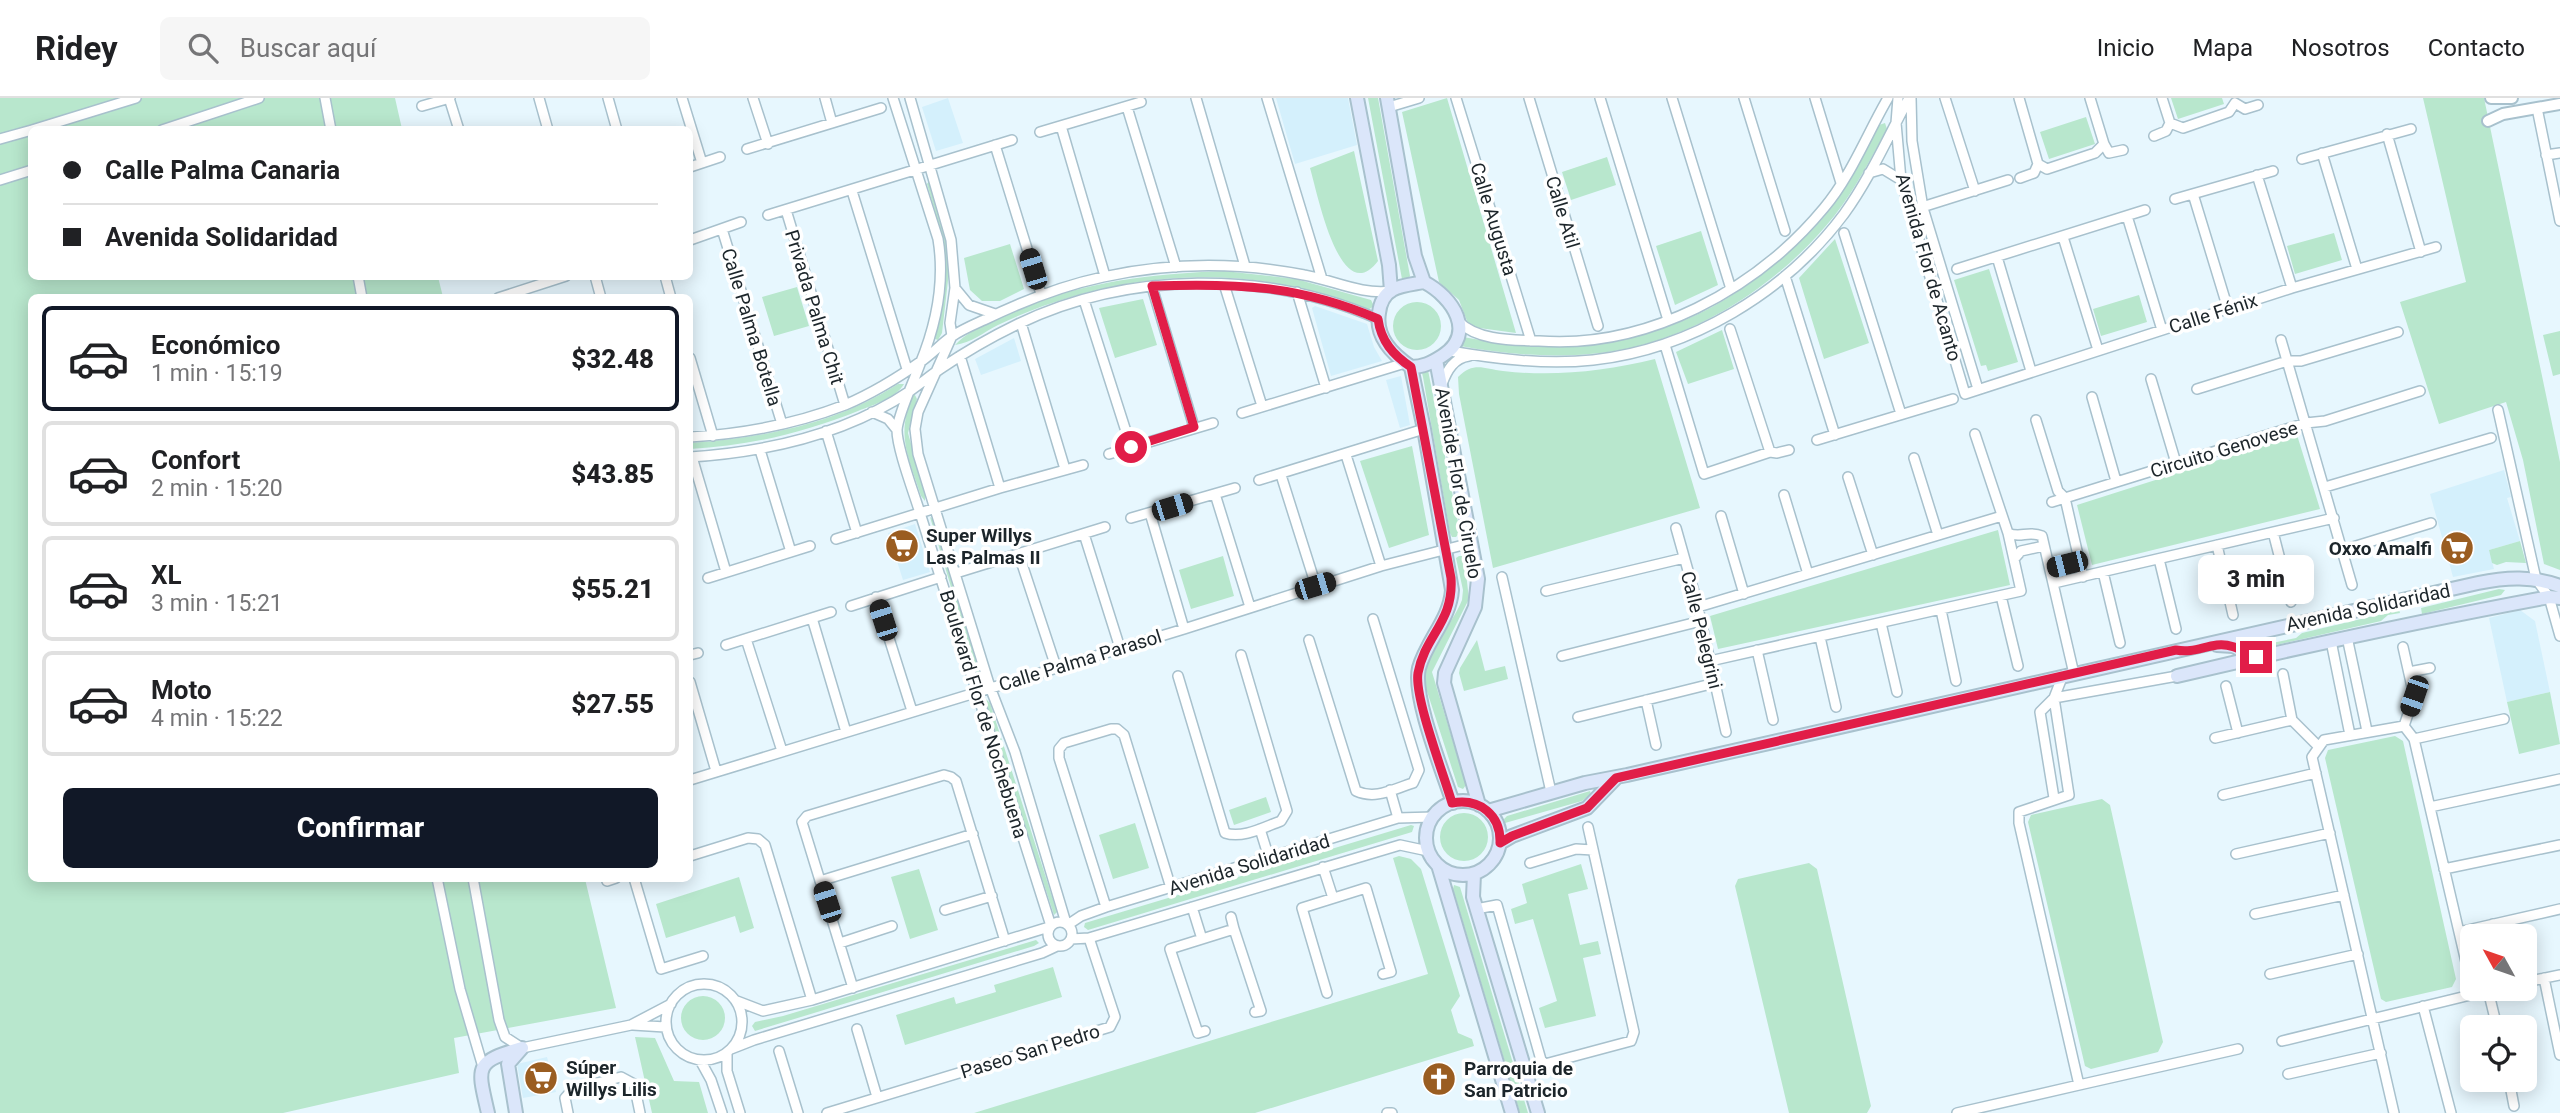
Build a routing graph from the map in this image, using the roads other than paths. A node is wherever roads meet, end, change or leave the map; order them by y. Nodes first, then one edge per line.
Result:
1 (136, 98) edge
2 (258, 98) edge
3 (325, 98) edge
4 (449, 98) edge
5 (539, 98) edge
6 (608, 98) edge
7 (682, 98) edge
8 (753, 98) edge
9 (825, 98) edge
10 (893, 98) edge
11 (911, 98) edge
12 (1196, 98) edge
13 (1267, 98) edge
14 (1357, 98) edge
15 (1419, 98) edge
16 (1457, 98) edge
17 (1529, 98) edge
18 (1600, 98) edge
19 (1672, 98) edge
20 (1744, 98) edge
21 (1815, 98) edge
22 (1898, 98) edge
23 (1910, 98) edge
24 (1945, 98) edge
25 (2018, 98) edge
26 (2090, 98) edge
27 (2162, 98) edge
28 (2491, 98) edge
29 (2512, 98) edge
30 (2558, 98) edge
31 (1887, 99) edge
32 (2234, 100) edge
33 (1140, 102) dead end
34 (1388, 102) edge
35 (2560, 104) edge
36 (2258, 105) dead end
37 (422, 106) dead end
38 (1127, 107) junction
39 (881, 108) dead end
40 (2538, 112) junction
41 (2488, 121) dead end
42 (832, 123) junction
43 (1896, 123) junction
44 (2169, 123) junction
45 (45, 126) edge
46 (174, 126) edge
47 (330, 126) edge
48 (458, 126) edge
49 (547, 126) edge
50 (616, 126) edge
51 (691, 126) edge
52 (1061, 126) junction
53 (2411, 129) dead end
54 (28, 131) edge
55 (1040, 132) dead end
56 (693, 134) edge
57 (2387, 134) junction
58 (2154, 136) dead end
59 (0, 139) edge
60 (1012, 140) dead end
61 (768, 144) junction
62 (2104, 144) junction
63 (995, 145) junction
64 (747, 149) dead end
65 (2123, 150) dead end
66 (2322, 153) junction
67 (2560, 153) edge
68 (2546, 155) junction
69 (720, 157) dead end
70 (2302, 159) dead end
71 (702, 163) junction
72 (2038, 164) junction
73 (932, 165) junction
74 (693, 166) edge
75 (916, 170) junction
76 (28, 171) edge
77 (2273, 171) dead end
78 (1869, 173) junction
79 (2257, 175) junction
80 (2020, 178) dead end
81 (0, 180) edge
82 (1901, 180) junction
83 (2008, 180) dead end
84 (1842, 183) junction
85 (852, 191) junction
86 (1975, 191) junction
87 (2193, 194) junction
88 (2175, 199) dead end
89 (1923, 208) junction
90 (786, 210) junction
91 (2145, 210) dead end
92 (1909, 211) junction
93 (768, 215) dead end
94 (2127, 216) junction
95 (2560, 221) edge
96 (741, 222) dead end
97 (722, 229) junction
98 (1785, 232) dead end
99 (1844, 233) dead end
100 (2063, 237) junction
101 (693, 239) edge
102 (2436, 247) dead end
103 (2421, 252) junction
104 (1997, 257) junction
105 (1245, 266) junction
106 (1176, 267) junction
107 (2357, 269) junction
108 (1957, 270) dead end
109 (1105, 276) junction
110 (1785, 276) junction
111 (1322, 279) junction
112 (557, 280) edge
113 (1424, 282) junction
114 (1224, 284) junction
115 (1152, 286) junction
116 (955, 288) junction
117 (2292, 288) junction
118 (1731, 289) junction
119 (1391, 290) junction
120 (1297, 292) junction
121 (526, 294) edge
122 (1041, 294) junction
123 (1084, 300) junction
124 (2228, 309) junction
125 (995, 314) junction
126 (1378, 319) junction
127 (1668, 320) junction
128 (1459, 322) junction
129 (1021, 323) junction
130 (1598, 326) dead end
131 (1730, 329) dead end
132 (2162, 330) junction
133 (2399, 332) dead end
134 (952, 336) junction
135 (2281, 340) dead end
136 (1531, 341) junction
137 (1665, 345) junction
138 (2098, 350) junction
139 (1450, 351) junction
140 (1475, 355) junction
141 (961, 356) junction
142 (1436, 360) junction
143 (922, 361) junction
144 (2287, 361) junction
145 (1408, 365) junction
146 (693, 368) edge
147 (907, 369) junction
148 (939, 370) junction
149 (2031, 371) junction
150 (2151, 379) dead end
151 (1441, 385) junction
152 (1326, 388) junction
153 (1978, 389) junction
154 (2197, 389) dead end
155 (910, 391) junction
156 (2420, 391) dead end
157 (1965, 394) joint
158 (2092, 397) dead end
159 (1953, 398) dead end
160 (845, 405) junction
161 (1262, 406) junction
162 (2498, 410) dead end
163 (872, 412) junction
164 (1242, 413) dead end
165 (1900, 414) junction
166 (2036, 420) dead end
167 (1213, 423) dead end
168 (2306, 423) junction
169 (782, 424) junction
170 (1194, 427) junction
171 (1424, 429) junction
172 (897, 430) junction
173 (826, 431) junction
174 (1975, 434) dead end
175 (1836, 435) junction
176 (713, 436) junction
177 (693, 437) edge
178 (2491, 438) dead end
179 (1817, 440) dead end
180 (1131, 447) junction
181 (760, 450) junction
182 (1789, 450) dead end
183 (1770, 452) junction
184 (1110, 454) dead end
185 (1346, 455) junction
186 (693, 457) edge
187 (1914, 457) dead end
188 (2176, 463) junction
189 (693, 464) edge
190 (1083, 465) dead end
191 (1065, 469) junction
192 (1281, 475) junction
193 (1848, 477) dead end
194 (1259, 480) dead end
195 (2116, 481) junction
196 (2325, 487) junction
197 (1000, 488) junction
198 (1234, 488) dead end
199 (1215, 494) junction
200 (1784, 495) dead end
201 (2065, 498) junction
202 (2052, 502) dead end
203 (935, 508) junction
204 (920, 513) junction
205 (1150, 513) junction
206 (1721, 516) dead end
207 (2002, 516) junction
208 (1131, 518) dead end
209 (2334, 518) junction
210 (2431, 523) dead end
211 (1105, 527) dead end
212 (1676, 528) dead end
213 (2273, 532) junction
214 (857, 533) junction
215 (1084, 534) junction
216 (1938, 535) junction
217 (2013, 535) junction
218 (836, 539) dead end
219 (1471, 543) junction
220 (2217, 545) junction
221 (810, 546) dead end
222 (2044, 546) junction
223 (2343, 550) junction
224 (1446, 551) junction
225 (791, 552) junction
226 (1019, 555) junction
227 (1873, 555) junction
228 (1685, 558) junction
229 (2014, 559) junction
230 (2159, 559) junction
231 (2080, 561) junction
232 (1381, 566) junction
233 (2050, 568) junction
234 (726, 572) junction
235 (2103, 572) junction
236 (956, 573) junction
237 (1808, 574) junction
238 (2083, 576) junction
239 (941, 577) junction
240 (708, 578) dead end
241 (1502, 578) dead end
242 (2536, 579) junction
243 (2054, 583) junction
244 (2353, 585) dead end
245 (1315, 586) junction
246 (2560, 586) edge
247 (1545, 591) dead end
248 (1744, 594) junction
249 (2001, 596) junction
250 (876, 597) junction
251 (2554, 597) edge
252 (2291, 602) dead end
253 (851, 606) dead end
254 (1250, 607) junction
255 (1698, 607) junction
256 (1941, 610) junction
257 (831, 612) dead end
258 (2233, 615) dead end
259 (812, 618) junction
260 (1373, 619) dead end
261 (1701, 621) junction
262 (1881, 623) junction
263 (1184, 629) junction
264 (2176, 629) dead end
265 (2560, 636) edge
266 (1820, 637) junction
267 (2347, 637) junction
268 (746, 639) junction
269 (1309, 640) dead end
270 (2331, 641) junction
271 (2120, 643) dead end
272 (726, 645) dead end
273 (2403, 647) dead end
274 (1120, 648) junction
275 (1758, 650) junction
276 (2176, 650) junction
277 (1241, 655) dead end
278 (1562, 656) dead end
279 (2256, 657) junction
280 (1710, 660) junction
281 (2018, 666) dead end
282 (1056, 667) junction
283 (2430, 668) dead end
284 (2409, 672) junction
285 (2283, 674) dead end
286 (2069, 675) junction
287 (1178, 676) dead end
288 (2177, 676) joint
289 (1956, 681) dead end
290 (1715, 683) junction
291 (2226, 686) dead end
292 (990, 687) junction
293 (693, 692) edge
294 (976, 692) junction
295 (1896, 692) dead end
296 (2054, 698) junction
297 (1646, 700) junction
298 (1836, 707) dead end
299 (912, 711) junction
300 (1578, 716) dead end
301 (2504, 719) dead end
302 (1773, 720) dead end
303 (2292, 720) junction
304 (2404, 726) junction
305 (2367, 731) junction
306 (846, 732) junction
307 (1726, 732) dead end
308 (2238, 733) junction
309 (2350, 734) junction
310 (2215, 738) dead end
311 (2414, 739) junction
312 (1656, 745) dead end
313 (2318, 746) junction
314 (782, 751) junction
315 (716, 771) junction
316 (2316, 772) junction
317 (1616, 778) junction
318 (693, 779) edge
319 (2560, 779) edge
320 (1390, 790) junction
321 (1551, 792) junction
322 (2223, 795) dead end
323 (2054, 799) junction
324 (1452, 803) junction
325 (2430, 807) junction
326 (1484, 808) junction
327 (1433, 817) junction
328 (1398, 818) junction
329 (1588, 827) dead end
330 (1260, 829) junction
331 (2330, 833) junction
332 (973, 834) junction
333 (1500, 843) junction
334 (2560, 845) edge
335 (1593, 850) junction
336 (1428, 851) junction
337 (2236, 854) dead end
338 (693, 855) edge
339 (1269, 858) junction
340 (1530, 863) dead end
341 (1438, 865) junction
342 (1323, 867) junction
343 (2445, 869) junction
344 (1474, 874) junction
345 (820, 881) junction
346 (439, 882) edge
347 (475, 882) edge
348 (635, 882) edge
349 (1171, 888) junction
350 (2344, 895) junction
351 (992, 896) junction
352 (1333, 898) junction
353 (1105, 907) junction
354 (1192, 907) junction
355 (1476, 909) junction
356 (2560, 909) edge
357 (946, 910) dead end
358 (2255, 914) dead end
359 (1231, 917) dead end
360 (1068, 923) junction
361 (2493, 924) edge
362 (892, 926) dead end
363 (1050, 927) junction
364 (1234, 929) junction
365 (2459, 932) joint
366 (2460, 936) edge
367 (1088, 938) junction
368 (1202, 939) junction
369 (1071, 940) junction
370 (1005, 941) junction
371 (840, 943) junction
372 (1057, 946) junction
373 (2358, 954) junction
374 (703, 956) dead end
375 (1383, 974) dead end
376 (2270, 974) dead end
377 (2560, 975) edge
378 (2544, 978) junction
379 (2538, 979) edge
380 (853, 988) junction
381 (1328, 993) dead end
382 (2460, 996) edge
383 (812, 1000) junction
384 (737, 1001) junction
385 (671, 1004) junction
386 (2423, 1006) junction
387 (1255, 1012) dead end
388 (2373, 1019) junction
389 (631, 1025) junction
390 (664, 1027) junction
391 (857, 1029) dead end
392 (1205, 1031) dead end
393 (2282, 1041) dead end
394 (522, 1048) junction
395 (2238, 1049) dead end
396 (729, 1051) junction
397 (779, 1051) dead end
398 (2382, 1053) junction
399 (2560, 1055) edge
400 (700, 1060) junction
401 (483, 1067) junction
402 (2288, 1074) dead end
403 (2080, 1085) junction
404 (2511, 1092) edge
405 (877, 1097) junction
406 (2514, 1106) dead end
407 (2391, 1112) edge
408 (488, 1113) edge
409 (516, 1113) edge
410 (568, 1113) edge
411 (640, 1113) edge
412 (722, 1113) edge
413 (740, 1113) edge
414 (798, 1113) edge
415 (827, 1113) edge
416 (1512, 1113) edge
417 (1538, 1113) edge
418 (1956, 1113) edge
419 (2451, 1113) edge

1 - 45 street
2 - 46 street
3 - 47 street
4 - 37 street
4 - 48 street
5 - 49 street
6 - 50 street
7 - 51 street
8 - 61 street
9 - 42 street
10 - 75 street
11 - 73 street, Boulevard Flor de Nochebuena
12 - 105 street
13 - 111 street
14 - 119 main road
15 - 34 street
16 - 136 street, Calle Augusta
17 - 130 street, Calle Atil
18 - 127 street
19 - 118 street
20 - 98 street
21 - 84 street
22 - 43 street, Avenida Flor de Acanto
23 - 43 street
23 - 89 street, Avenida Flor de Acanto
24 - 86 street
25 - 72 street
26 - 62 street
27 - 44 street
28 - 29 street
30 - 35 street
31 - 84 street
32 - 36 street
32 - 44 street
33 - 38 street
34 - 113 main road
35 - 40 street
38 - 52 street
38 - 106 street
39 - 42 street
40 - 41 street
40 - 68 street
42 - 61 street
43 - 78 street
43 - 82 street, Avenida Flor de Acanto
44 - 58 street
52 - 55 street
52 - 109 street
53 - 57 street
54 - 59 street
56 - 71 street
57 - 66 street
57 - 103 street
60 - 63 street, Privada Palma Chit
61 - 64 street
62 - 65 street
62 - 72 street
63 - 73 street, Privada Palma Chit
63 - 122 street
66 - 70 street
66 - 107 street
67 - 68 street
68 - 95 street
69 - 71 street
71 - 74 street
72 - 80 street
73 - 75 street, Privada Palma Chit
73 - 116 street, Boulevard Flor de Nochebuena
75 - 85 street, Privada Palma Chit
75 - 143 street
76 - 81 street
77 - 79 street
78 - 82 street
78 - 110 street
79 - 87 street
79 - 117 street
82 - 92 street, Avenida Flor de Acanto
83 - 86 street
84 - 118 street
85 - 90 street, Privada Palma Chit
85 - 147 street
86 - 89 street
87 - 88 street
87 - 124 street
89 - 92 street
89 - 153 street, Avenida Flor de Acanto
90 - 93 street, Privada Palma Chit
90 - 160 street, Privada Palma Chit
91 - 94 street
92 - 157 street, Avenida Flor de Acanto
94 - 100 street
94 - 132 street
96 - 97 street, Calle Palma Botella
97 - 101 street, Calle Palma Botella
97 - 169 street, Calle Palma Botella
99 - 165 street
100 - 104 street
100 - 138 street
102 - 103 street, Calle Fénix
103 - 107 street, Calle Fénix
104 - 108 street
104 - 149 street
105 - 106 street
105 - 111 street
106 - 109 street
107 - 117 street, Calle Fénix
109 - 122 street
110 - 137 street
110 - 175 street
111 - 119 street
112 - 121 street
113 - 119 main road
113 - 128 main road
114 - 115 street
114 - 120 street
114 - 161 street
115 - 123 street
115 - 170 street
116 - 125 street
116 - 134 street, Boulevard Flor de Nochebuena
117 - 124 street, Calle Fénix
118 - 127 street
119 - 126 main road
120 - 126 street
120 - 152 street
122 - 125 street
123 - 129 street
123 - 180 street
124 - 132 street, Calle Fénix
125 - 134 street
126 - 145 main road
127 - 136 street
128 - 136 street
128 - 139 main road
129 - 141 street
129 - 191 street
131 - 183 street
132 - 138 street, Calle Fénix
133 - 144 street
134 - 143 street
134 - 148 street, Boulevard Flor de Nochebuena
135 - 144 street
137 - 140 street
137 - 183 street
138 - 149 street, Calle Fénix
139 - 140 street
139 - 142 main road
140 - 151 street
141 - 148 street
141 - 197 street
142 - 145 main road
142 - 151 main road, Avenide Flor de Ciruelo
143 - 147 street
143 - 155 street
144 - 154 street
144 - 168 street
145 - 152 street
145 - 171 main road, Avenide Flor de Ciruelo
146 - 176 street
147 - 160 street
148 - 155 street
148 - 203 street, Boulevard Flor de Nochebuena
149 - 153 street, Calle Fénix
150 - 188 street
151 - 219 main road, Avenide Flor de Ciruelo
152 - 161 street
153 - 157 street, Calle Fénix
155 - 163 street
155 - 172 street
156 - 168 street
158 - 195 street
159 - 165 street
160 - 169 street
161 - 164 street
162 - 242 street
163 - 172 street
163 - 173 street
165 - 175 street
166 - 201 street
167 - 170 street
168 - 188 street, Circuito Genovese
168 - 196 street, Circuito Genovese
169 - 176 street
170 - 180 street
171 - 185 street
171 - 224 main road, Avenide Flor de Ciruelo
172 - 204 street, Boulevard Flor de Nochebuena
173 - 181 street
173 - 214 street
174 - 207 street
175 - 179 street
176 - 177 street
178 - 196 street
180 - 184 street
181 - 186 street
181 - 225 street
182 - 183 street
185 - 192 street
185 - 232 street
187 - 216 street
188 - 195 street, Circuito Genovese
189 - 234 street
190 - 191 street
191 - 197 street
192 - 194 street
192 - 245 street
193 - 227 street
195 - 201 street, Circuito Genovese
196 - 209 street, Circuito Genovese
197 - 203 street
198 - 199 street
199 - 205 street
199 - 254 street
200 - 237 street
201 - 202 street, Circuito Genovese
201 - 231 street
203 - 204 street
203 - 236 street, Boulevard Flor de Nochebuena
204 - 214 street
204 - 239 street, Boulevard Flor de Nochebuena
205 - 208 street
205 - 263 street
206 - 248 street
207 - 216 street
207 - 217 street
209 - 213 street
209 - 223 street, Circuito Genovese
210 - 223 street
211 - 215 street
212 - 228 street, Calle Pelegrini
213 - 220 street
213 - 252 street
214 - 218 street
215 - 226 street
215 - 274 street
216 - 227 street
217 - 222 street
217 - 229 street
219 - 224 street, Calle Palma Parasol
219 - 326 main road, Avenide Flor de Ciruelo
220 - 230 street
220 - 258 street
221 - 225 street
222 - 229 street
222 - 233 street
223 - 244 street, Circuito Genovese
224 - 232 street, Calle Palma Parasol
224 - 324 main road, Avenide Flor de Ciruelo
225 - 234 street
226 - 236 street
226 - 282 street
227 - 237 street
228 - 247 street
228 - 255 street, Calle Pelegrini
229 - 249 street
230 - 235 street
230 - 264 street
231 - 233 street
231 - 238 street
232 - 245 street, Calle Palma Parasol
233 - 243 street
233 - 243 street
233 - 286 street
234 - 240 street
235 - 238 street
235 - 271 street
236 - 292 street, Boulevard Flor de Nochebuena
237 - 248 street
238 - 243 street
239 - 250 street
239 - 294 street, Boulevard Flor de Nochebuena
241 - 321 street
242 - 246 main road, Avenida Solidaridad
242 - 251 street
242 - 276 main road, Avenida Solidaridad
245 - 254 street, Calle Palma Parasol
248 - 255 street
249 - 256 street
249 - 281 street
250 - 253 street
250 - 299 street
251 - 265 street
251 - 267 main road, Avenida Solidaridad
254 - 263 street, Calle Palma Parasol
255 - 261 street, Calle Pelegrini
256 - 262 street
256 - 289 street
257 - 259 street
259 - 268 street
259 - 306 street
260 - 320 street
261 - 278 street
261 - 280 street, Calle Pelegrini
262 - 266 street
262 - 295 street
263 - 274 street, Calle Palma Parasol
266 - 275 street
266 - 298 street
267 - 270 main road, Avenida Solidaridad
267 - 305 street
268 - 272 street
268 - 314 street
269 - 320 street
270 - 279 main road, Avenida Solidaridad
270 - 309 street
273 - 284 street
274 - 282 street, Calle Palma Parasol
275 - 280 street
275 - 302 street
276 - 279 main road, Avenida Solidaridad
276 - 286 main road, Avenida Solidaridad
277 - 330 street
279 - 288 main road, Avenida Solidaridad
280 - 290 street, Calle Pelegrini
282 - 292 street, Calle Palma Parasol
283 - 284 street
284 - 304 street
285 - 303 street
286 - 296 street
286 - 317 main road, Avenida Solidaridad
287 - 330 street
288 - 296 street
290 - 297 street
290 - 307 street, Calle Pelegrini
291 - 308 street
292 - 294 street, Calle Palma Parasol
292 - 360 street, Boulevard Flor de Nochebuena
293 - 315 street
294 - 299 street, Calle Palma Parasol
294 - 363 street, Boulevard Flor de Nochebuena
296 - 323 street
296 - 323 street
297 - 300 street
297 - 312 street
299 - 306 street, Calle Palma Parasol
301 - 311 street
303 - 308 street
303 - 313 street
304 - 305 street
304 - 311 street
305 - 309 street
306 - 314 street, Calle Palma Parasol
308 - 310 street
309 - 313 street
311 - 325 street
313 - 316 street
314 - 315 street, Calle Palma Parasol
315 - 318 street, Calle Palma Parasol
316 - 322 street
316 - 331 street
317 - 321 main road, Avenida Solidaridad
317 - 333 main road
319 - 325 street
320 - 328 street
321 - 326 main road, Avenida Solidaridad
323 - 403 street
324 - 326 main road
324 - 327 main road
325 - 343 street
326 - 333 main road
327 - 328 street, Avenida Solidaridad
327 - 336 main road
328 - 339 street, Avenida Solidaridad
329 - 335 street
330 - 339 street
331 - 337 street
331 - 350 street
332 - 345 street
332 - 345 street
332 - 351 street
333 - 344 main road
334 - 343 street
335 - 340 street
335 - 355 street
336 - 341 main road
336 - 342 street, Avenida Solidaridad
338 - 383 street
339 - 349 street, Avenida Solidaridad
341 - 344 main road
341 - 416 main road
342 - 352 street
342 - 354 street, Avenida Solidaridad
343 - 365 street
344 - 355 main road
345 - 371 street
346 - 401 street
347 - 394 street
348 - 374 street
349 - 353 street, Avenida Solidaridad
349 - 353 street
350 - 358 street
350 - 373 street
351 - 357 street
351 - 370 street
352 - 375 street
352 - 381 street
353 - 360 street, Avenida Solidaridad
354 - 367 street, Avenida Solidaridad
354 - 368 street
355 - 417 main road
356 - 361 street
359 - 364 street
360 - 363 street
360 - 369 street
362 - 371 street
363 - 370 street
363 - 372 street
364 - 368 street
364 - 387 street
365 - 366 street
367 - 369 street, Avenida Solidaridad
367 - 405 street, Paseo San Pedro
368 - 392 street
369 - 372 street
370 - 380 street
371 - 380 street
372 - 396 street
373 - 376 street
373 - 388 street
377 - 378 street
378 - 379 street
378 - 399 street
380 - 383 street
382 - 386 street
383 - 384 street
384 - 385 street
384 - 396 street
385 - 389 street
385 - 390 street
386 - 388 street
386 - 419 street
388 - 393 street
388 - 398 street
389 - 390 street
389 - 394 street
390 - 400 street
391 - 405 street
394 - 401 main road
394 - 409 main road
395 - 403 street
396 - 400 street
396 - 413 street
397 - 414 street
398 - 402 street
398 - 407 street
400 - 412 street
401 - 408 main road
403 - 418 street
404 - 406 street
405 - 415 street, Paseo San Pedro
410 - 411 street

